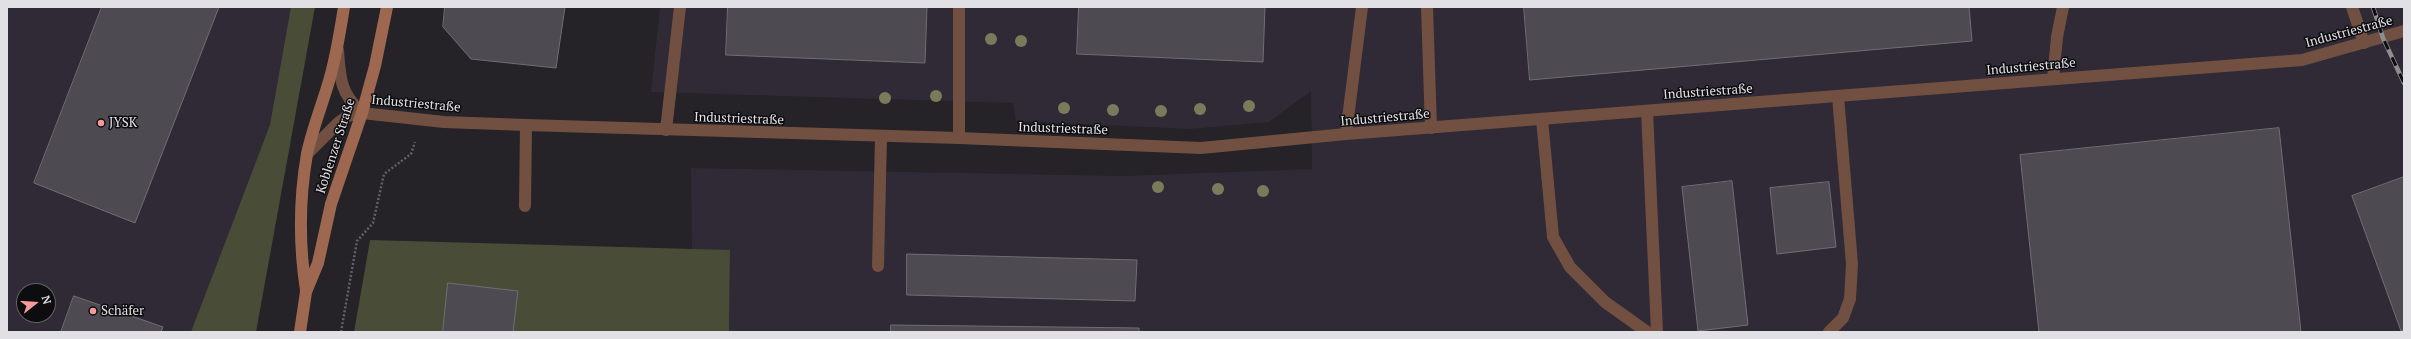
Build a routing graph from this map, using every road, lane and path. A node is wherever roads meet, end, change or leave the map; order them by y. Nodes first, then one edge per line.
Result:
1 (344, 7) edge
2 (387, 7) edge
3 (680, 7) edge
4 (959, 7) edge
5 (1362, 7) edge
6 (1427, 7) edge
7 (2062, 7) edge
8 (2352, 7) edge
9 (2404, 31) edge
10 (337, 43) junction
11 (2364, 43) junction
12 (2053, 79) junction
13 (1838, 96) junction
14 (1647, 111) junction
15 (362, 113) junction
16 (416, 119) junction
17 (1542, 119) junction
18 (526, 126) junction
19 (1431, 128) junction
20 (666, 130) junction
21 (1346, 134) junction
22 (881, 137) junction
23 (959, 138) junction
24 (307, 154) junction
25 (525, 206) dead end
26 (878, 266) dead end
27 (306, 292) junction
28 (300, 332) edge
29 (341, 332) edge
30 (1647, 332) edge
31 (1657, 332) edge
32 (1829, 332) edge

1 - 10 street, Koblenzer Straße
2 - 15 street, Koblenzer Straße
3 - 20 street
4 - 23 street
5 - 21 street
6 - 19 street
7 - 12 street
8 - 11 street
9 - 11 street, Industriestraße
10 - 15 street, Industriestraße
10 - 24 street, Koblenzer Straße
11 - 12 street, Industriestraße
12 - 13 street, Industriestraße
13 - 14 street, Industriestraße
13 - 32 street
14 - 17 street, Industriestraße
14 - 31 street
15 - 16 street, Industriestraße
15 - 24 street, Industriestraße
15 - 27 street, Koblenzer Straße
16 - 18 street, Industriestraße
16 - 29 path
17 - 19 street, Industriestraße
17 - 30 street
18 - 20 street, Industriestraße
18 - 25 street
19 - 21 street, Industriestraße
20 - 22 street, Industriestraße
21 - 23 street, Industriestraße
22 - 23 street, Industriestraße
22 - 26 street
24 - 27 street, Koblenzer Straße
27 - 28 street, Koblenzer Straße

